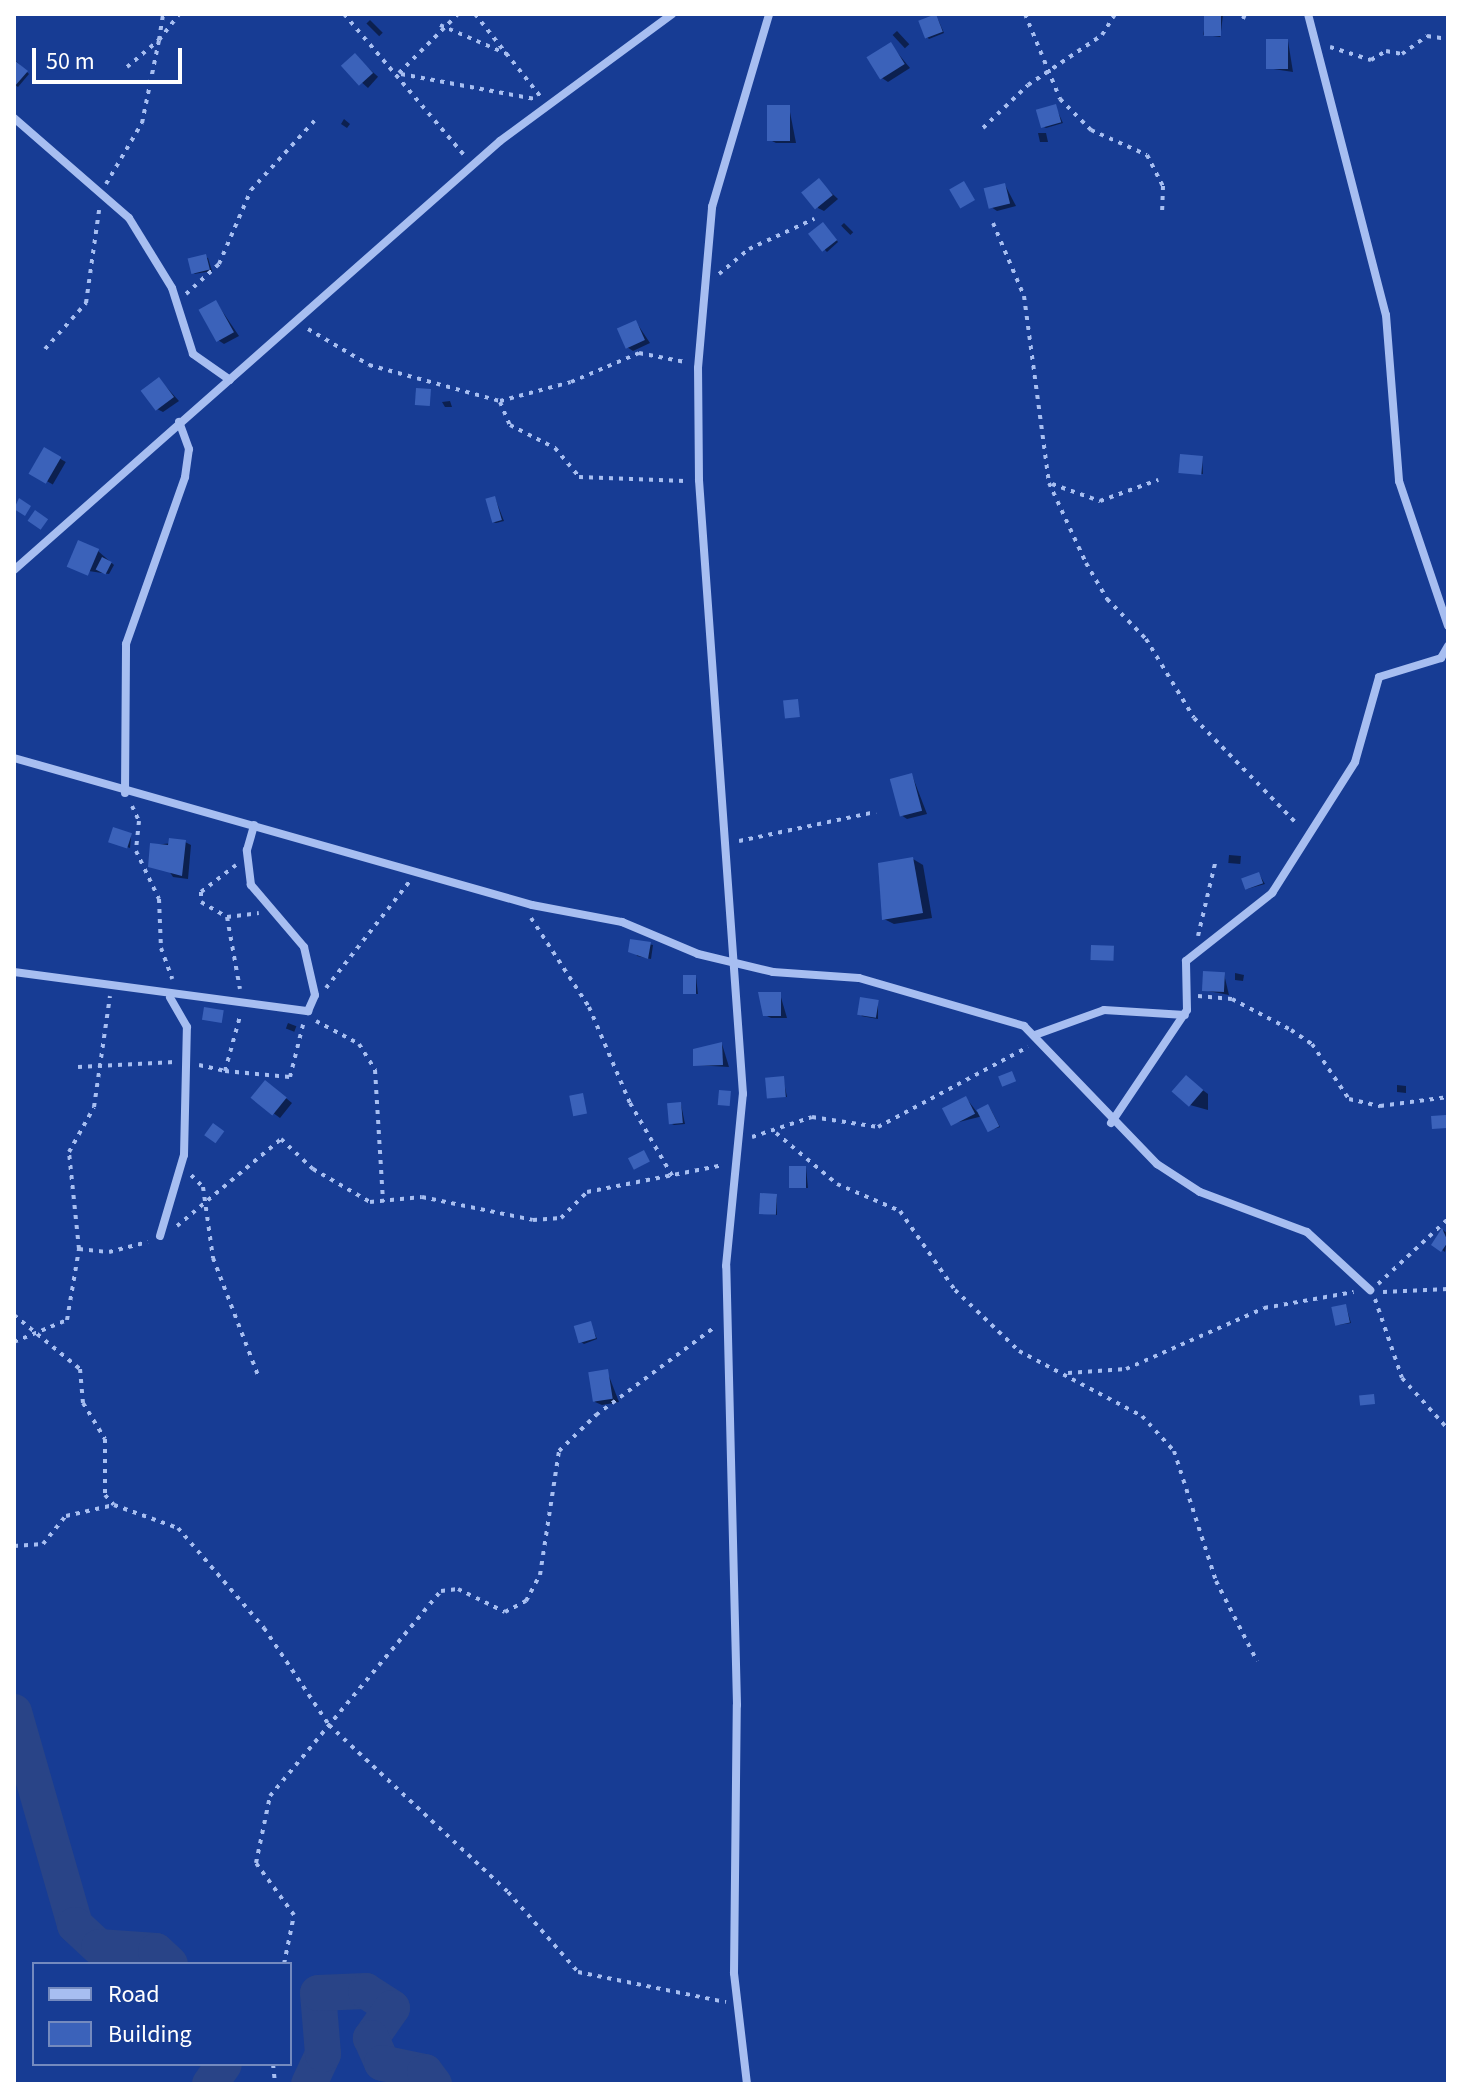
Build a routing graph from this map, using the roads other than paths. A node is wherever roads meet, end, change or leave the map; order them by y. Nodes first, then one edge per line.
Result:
1 (672, 14) edge
2 (769, 14) edge
3 (1308, 14) edge
4 (14, 118) edge
5 (230, 380) junction
6 (179, 422) junction
7 (14, 570) edge
8 (1448, 626) edge
9 (1448, 646) edge
10 (14, 758) edge
11 (125, 793) junction
12 (254, 825) junction
13 (738, 962) junction
14 (14, 972) edge
15 (170, 997) junction
16 (1185, 1015) junction
17 (1035, 1035) junction
18 (1111, 1123) junction
19 (160, 1236) dead end
20 (1370, 1290) road end
21 (747, 2084) edge

1 - 5 street
2 - 13 street
3 - 8 street
4 - 5 street
5 - 6 street
6 - 7 street
6 - 11 street
9 - 16 street
10 - 11 street
11 - 12 street
12 - 13 street
12 - 15 street
13 - 17 street
13 - 21 street
14 - 15 street
15 - 19 street
16 - 17 street
16 - 18 street
17 - 18 street
18 - 20 street

